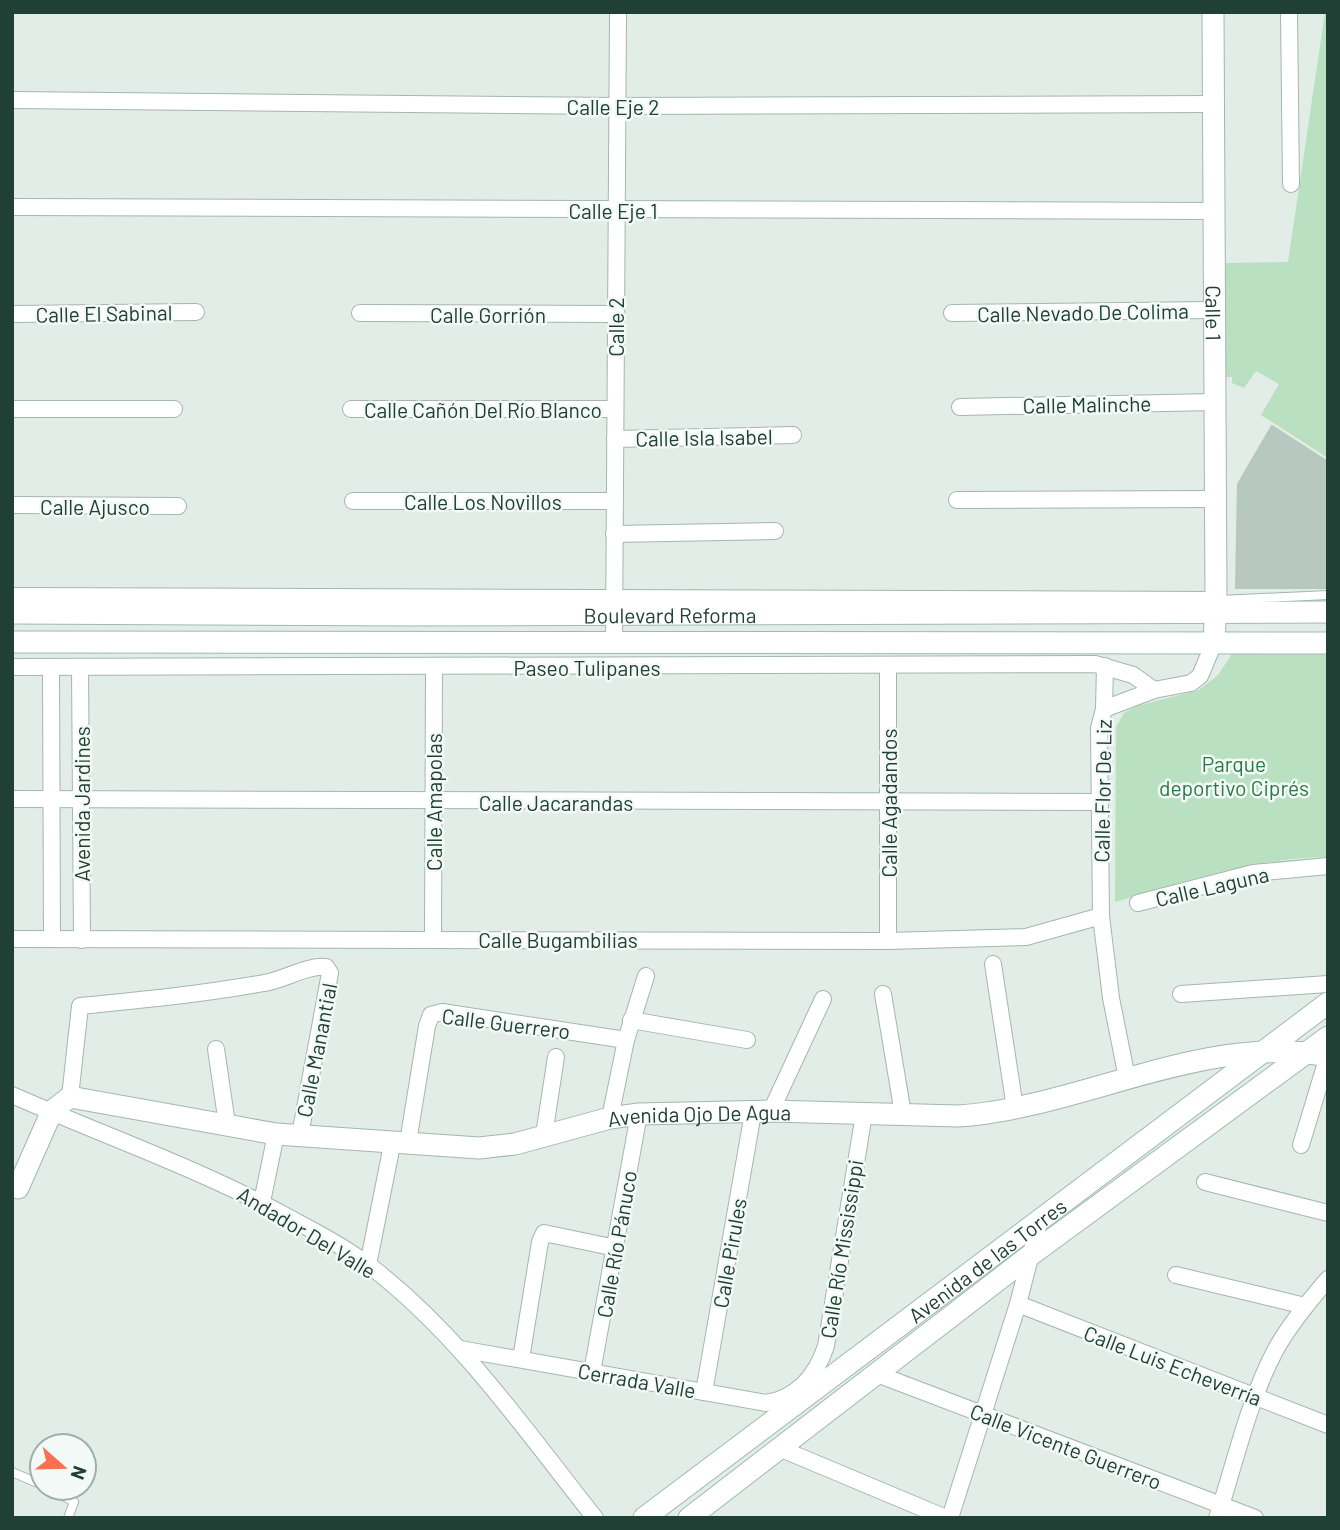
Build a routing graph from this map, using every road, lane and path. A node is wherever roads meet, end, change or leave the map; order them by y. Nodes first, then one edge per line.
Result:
1 (618, 12) edge
2 (1213, 12) edge
3 (1289, 12) edge
4 (12, 100) edge
5 (1214, 104) junction
6 (617, 106) junction
7 (1291, 184) dead end
8 (12, 206) edge
9 (616, 210) junction
10 (1213, 211) junction
11 (1214, 310) junction
12 (196, 312) dead end
13 (360, 313) dead end
14 (953, 313) dead end
15 (12, 314) edge
16 (615, 314) junction
17 (1215, 402) junction
18 (960, 407) dead end
19 (12, 409) edge
20 (174, 409) dead end
21 (351, 409) dead end
22 (615, 409) junction
23 (793, 435) dead end
24 (615, 439) junction
25 (1215, 499) junction
26 (614, 500) junction
27 (957, 500) dead end
28 (353, 501) dead end
29 (12, 505) edge
30 (178, 506) dead end
31 (775, 531) dead end
32 (614, 534) junction
33 (1328, 595) edge
34 (12, 596) edge
35 (614, 607) junction
36 (1215, 607) junction
37 (1328, 612) edge
38 (12, 613) edge
39 (12, 642) edge
40 (614, 642) junction
41 (1214, 643) junction
42 (1328, 643) edge
43 (888, 666) junction
44 (1105, 666) junction
45 (12, 667) edge
46 (51, 667) junction
47 (80, 667) junction
48 (434, 667) junction
49 (1154, 690) junction
50 (1104, 709) junction
51 (12, 799) edge
52 (51, 799) junction
53 (81, 800) junction
54 (433, 801) junction
55 (1100, 802) junction
56 (887, 803) junction
57 (1328, 866) edge
58 (1138, 903) dead end
59 (1101, 916) junction
60 (433, 938) junction
61 (12, 939) edge
62 (52, 939) junction
63 (82, 940) junction
64 (888, 941) junction
65 (993, 964) dead end
66 (646, 976) dead end
67 (1328, 984) edge
68 (883, 994) dead end
69 (1181, 994) dead end
70 (823, 999) dead end
71 (1328, 1003) edge
72 (631, 1020) junction
73 (1328, 1037) edge
74 (626, 1040) junction
75 (747, 1040) dead end
76 (216, 1049) dead end
77 (1266, 1051) junction
78 (1321, 1055) edge
79 (556, 1057) dead end
80 (1127, 1078) junction
81 (12, 1095) edge
82 (70, 1097) junction
83 (1016, 1108) junction
84 (52, 1111) junction
85 (762, 1112) junction
86 (639, 1114) junction
87 (864, 1114) junction
88 (903, 1114) junction
89 (610, 1118) junction
90 (227, 1124) junction
91 (276, 1134) junction
92 (300, 1135) junction
93 (544, 1135) junction
94 (400, 1141) junction
95 (1301, 1145) dead end
96 (1205, 1182) dead end
97 (18, 1188) dead end
98 (262, 1202) junction
99 (1328, 1213) edge
100 (1040, 1219) junction
101 (616, 1248) junction
102 (1032, 1254) junction
103 (368, 1265) junction
104 (1176, 1275) dead end
105 (1328, 1279) edge
106 (1018, 1304) junction
107 (1305, 1306) junction
108 (460, 1349) junction
109 (521, 1359) junction
110 (592, 1373) junction
111 (877, 1374) junction
112 (808, 1381) joint
113 (704, 1392) junction
114 (1256, 1397) junction
115 (983, 1415) junction
116 (1328, 1425) edge
117 (779, 1448) junction
118 (664, 1511) edge
119 (1219, 1511) edge
120 (595, 1518) edge
121 (644, 1518) edge
122 (689, 1518) edge
123 (948, 1518) edge
124 (1255, 1518) edge

1 - 6 street, Calle 2
2 - 5 main road, Calle 1
3 - 7 street
4 - 6 street, Calle Eje 2
5 - 6 street, Calle Eje 2
5 - 10 main road, Calle 1
6 - 9 street, Calle 2
8 - 9 street, Calle Eje 1
9 - 10 street, Calle Eje 1
9 - 16 street, Calle 2
10 - 11 main road, Calle 1
11 - 14 street, Calle Nevado De Colima
11 - 17 main road, Calle 1
12 - 15 street, Calle El Sabinal
13 - 16 street, Calle Gorrión
16 - 22 street, Calle 2
17 - 18 street, Calle Malinche
17 - 25 main road, Calle 1
19 - 20 street
21 - 22 street, Calle Cañón Del Río Blanco
22 - 24 street, Calle 2
23 - 24 street, Calle Isla Isabel
24 - 26 street, Calle 2
25 - 27 street
25 - 36 main road, Calle 1
26 - 28 street, Calle Los Novillos
26 - 32 street, Calle 2
29 - 30 street, Calle Ajusco
31 - 32 street
32 - 35 street, Calle 2
33 - 36 lane
34 - 35 street
35 - 36 main road, Boulevard Reforma
35 - 38 main road, Boulevard Reforma
35 - 40 street, Calle 2
36 - 37 main road, Boulevard Reforma
36 - 41 main road, Calle 1
39 - 40 main road, Boulevard Reforma
40 - 41 main road, Boulevard Reforma
41 - 42 main road, Boulevard Reforma
41 - 49 street
43 - 44 street, Paseo Tulipanes
43 - 48 street, Paseo Tulipanes
43 - 56 street, Calle Agadandos
44 - 49 street, Paseo Tulipanes
44 - 50 street, Calle Flor De Liz
45 - 46 street, Paseo Tulipanes
46 - 47 street, Paseo Tulipanes
46 - 52 street, Avenida Jardines
47 - 48 street, Paseo Tulipanes
47 - 53 street, Avenida Jardines
48 - 54 street, Calle Amapolas
49 - 50 street
50 - 55 street, Calle Flor De Liz
51 - 52 street, Calle Jacarandas
52 - 53 street, Calle Jacarandas
52 - 62 street, Avenida Jardines
53 - 54 street, Calle Jacarandas
53 - 63 street, Avenida Jardines
54 - 56 street, Calle Jacarandas
54 - 60 street, Calle Amapolas
55 - 56 street, Calle Jacarandas
55 - 59 street, Calle Flor De Liz
56 - 64 street, Calle Agadandos
57 - 58 street, Calle Laguna
59 - 64 street, Calle Bugambilias
59 - 80 street, Calle Flor De Liz
60 - 63 street, Calle Bugambilias
60 - 64 street, Calle Bugambilias
61 - 62 street, Calle Bugambilias
62 - 63 street, Calle Bugambilias
65 - 83 street
66 - 72 street
67 - 69 street
68 - 88 street
70 - 85 street, Calle Pirules
71 - 77 main road, Avenida de las Torres
72 - 74 street
72 - 75 street
73 - 78 main road, Avenida de las Torres
74 - 89 street
74 - 94 street, Calle Guerrero
76 - 90 street
77 - 78 main road, Avenida Ojo De Agua
77 - 80 main road, Avenida Ojo De Agua
77 - 100 main road, Avenida de las Torres
78 - 95 street
78 - 102 main road, Avenida de las Torres
79 - 93 street
80 - 83 main road, Avenida Ojo De Agua
81 - 84 street, Andador Del Valle
82 - 84 main road
82 - 90 main road, Avenida Ojo De Agua
82 - 92 street, Calle Manantial
83 - 88 main road, Avenida Ojo De Agua
84 - 97 main road
84 - 98 street, Andador Del Valle
85 - 86 main road, Avenida Ojo De Agua
85 - 87 main road, Avenida Ojo De Agua
85 - 113 street, Calle Pirules
86 - 89 main road, Avenida Ojo De Agua
86 - 101 street, Calle Río Pánuco
87 - 88 main road, Avenida Ojo De Agua
87 - 112 street, Calle Río Mississippi
89 - 93 main road, Avenida Ojo De Agua
90 - 91 main road, Avenida Ojo De Agua
91 - 92 main road, Avenida Ojo De Agua
91 - 98 street, Calle Manantial
92 - 94 main road, Avenida Ojo De Agua
93 - 94 main road, Avenida Ojo De Agua
94 - 103 street
96 - 99 street
98 - 103 street, Andador Del Valle
100 - 102 street
100 - 118 main road, Avenida de las Torres
101 - 109 street
101 - 110 street, Calle Río Pánuco
102 - 106 street
102 - 111 main road, Avenida de las Torres
103 - 108 street, Andador Del Valle
104 - 107 street
105 - 107 street
106 - 114 street, Calle Luis Echeverría
106 - 115 street
107 - 114 street
108 - 109 street, Cerrada Valle
108 - 120 street, Andador Del Valle
109 - 110 street, Cerrada Valle
110 - 113 street, Cerrada Valle
111 - 115 street, Calle Vicente Guerrero
111 - 117 main road, Avenida de las Torres
112 - 113 street, Cerrada Valle
114 - 116 street, Calle Luis Echeverría
114 - 119 street
115 - 119 street, Calle Vicente Guerrero
115 - 123 street
117 - 122 main road, Avenida de las Torres
117 - 123 street
118 - 121 main road, Avenida de las Torres
119 - 124 street, Calle Vicente Guerrero

